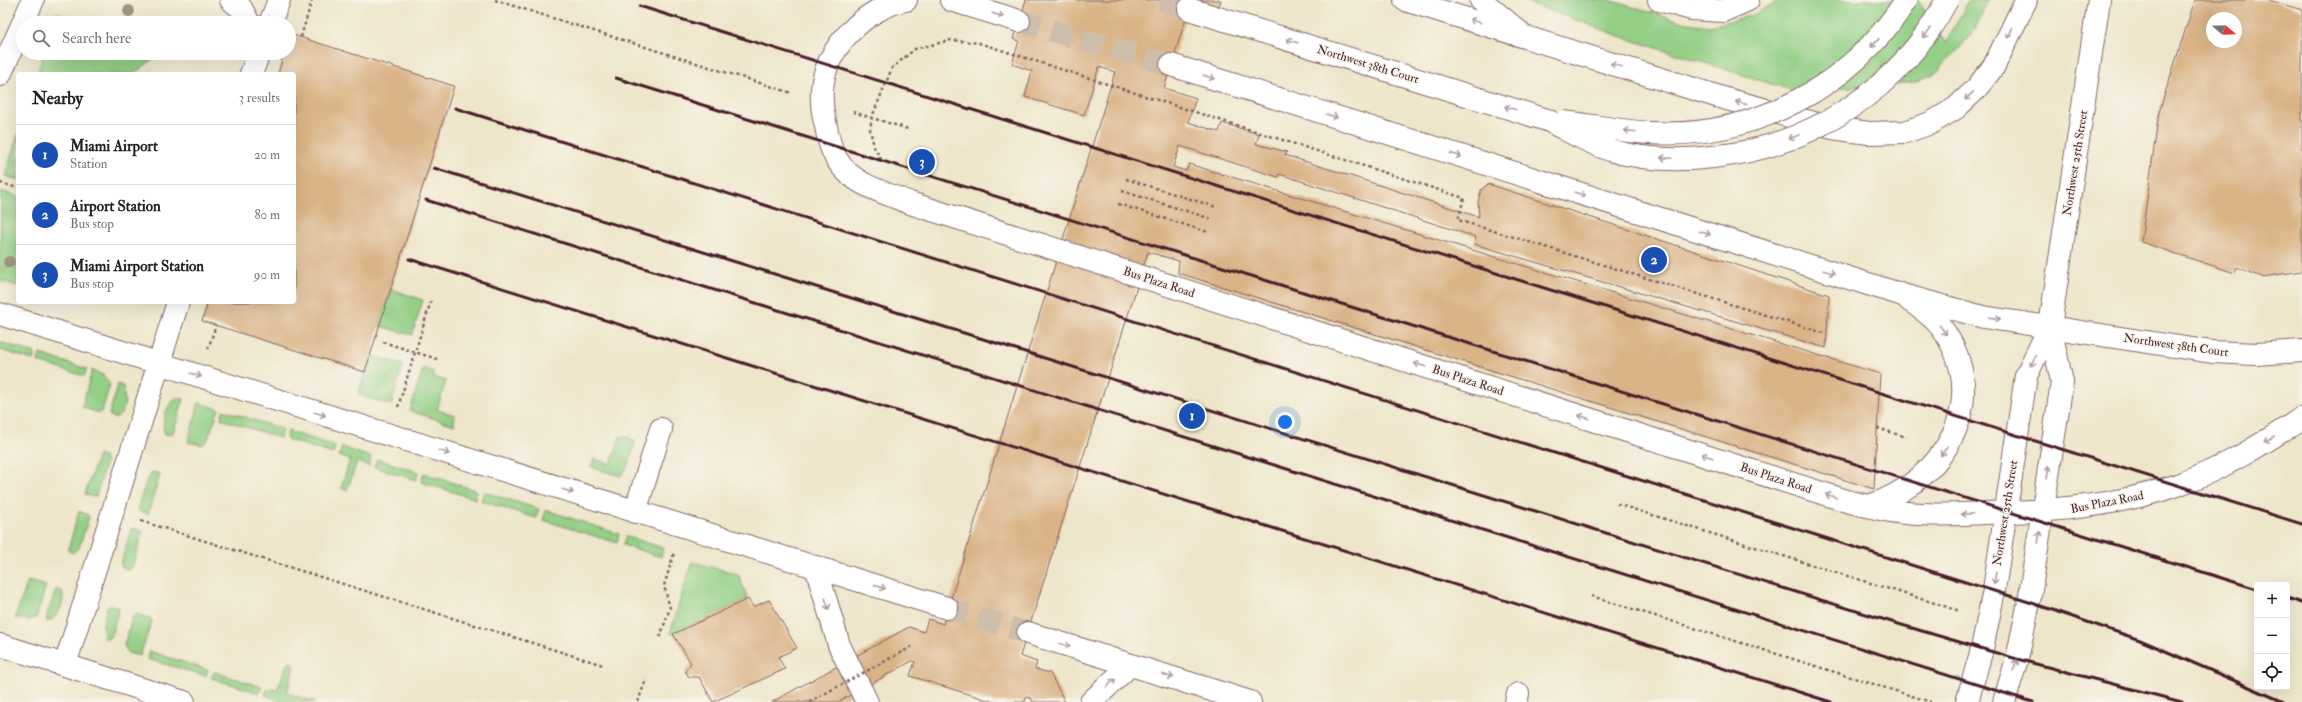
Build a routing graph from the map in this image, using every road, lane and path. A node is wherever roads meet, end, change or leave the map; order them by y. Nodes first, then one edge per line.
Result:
1 (33, 0) edge
2 (231, 0) edge
3 (279, 0) edge
4 (312, 0) edge
5 (495, 0) edge
6 (906, 0) edge
7 (951, 0) edge
8 (1405, 0) edge
9 (1481, 0) edge
10 (1659, 0) edge
11 (1748, 0) edge
12 (1906, 0) edge
13 (1948, 0) edge
14 (2026, 0) edge
15 (2099, 0) edge
16 (1189, 9) tunnel mouth
17 (26, 16) edge
18 (245, 16) edge
19 (273, 16) edge
20 (1019, 21) tunnel mouth
21 (301, 37) dead end
22 (1525, 37) junction
23 (16, 39) edge
24 (1171, 65) tunnel mouth
25 (0, 75) edge
26 (798, 95) dead end
27 (849, 111) dead end
28 (872, 118) junction
29 (1547, 120) junction
30 (908, 129) dead end
31 (882, 160) dead end
32 (1126, 179) dead end
33 (0, 183) edge
34 (16, 187) edge
35 (1122, 191) dead end
36 (1118, 204) dead end
37 (1216, 207) dead end
38 (1212, 219) dead end
39 (1208, 232) dead end
40 (1903, 295) junction
41 (431, 301) dead end
42 (177, 304) edge
43 (0, 314) edge
44 (216, 325) dead end
45 (2050, 326) junction
46 (1827, 334) dead end
47 (383, 342) dead end
48 (2302, 351) edge
49 (207, 353) dead end
50 (415, 353) junction
51 (437, 359) dead end
52 (158, 364) junction
53 (396, 412) dead end
54 (2302, 418) edge
55 (1877, 428) dead end
56 (661, 429) dead end
57 (1906, 437) dead end
58 (1617, 504) dead end
59 (1869, 506) junction
60 (2043, 510) junction
61 (635, 512) junction
62 (2006, 512) junction
63 (135, 519) dead end
64 (676, 549) dead end
65 (816, 567) junction
66 (1591, 596) dead end
67 (947, 608) tunnel mouth
68 (1962, 611) dead end
69 (1028, 633) tunnel mouth
70 (660, 637) dead end
71 (0, 645) edge
72 (913, 646) dead end
73 (65, 665) junction
74 (602, 665) dead end
75 (1130, 665) junction
76 (646, 679) dead end
77 (184, 702) edge
78 (638, 702) edge
79 (809, 702) edge
80 (867, 702) edge
81 (1091, 702) edge
82 (1250, 702) edge
83 (1931, 702) edge
84 (1967, 702) edge
85 (2004, 702) edge

1 - 17 street
2 - 18 street
3 - 19 street
4 - 21 path
5 - 26 path
59 -> 6 street, Bus Plaza Road
7 -> 20 street
22 -> 8 street
9 - 22 street
10 - 11 street
12 -> 29 street, bridge
13 -> 29 street, bridge
14 -> 22 street
15 - 45 street, Northwest 25th Street
29 -> 16 street, Northwest 38th Court
23 - 25 street
24 -> 40 street, Northwest 38th Court
27 - 28 path
28 - 30 path
28 - 31 path
28 - 46 path
32 - 37 path
33 - 34 path
35 - 38 path
36 - 39 path
40 -> 45 street, Northwest 38th Court
40 -> 59 street
41 - 50 path
42 - 52 street
43 - 52 street
44 - 49 path
45 - 48 street, Northwest 38th Court
60 -> 45 street, Northwest 25th Street
45 -> 62 street, Northwest 25th Street
47 - 50 path
50 - 51 path
50 - 53 path
52 -> 61 street
52 - 73 street
54 -> 60 street, Bus Plaza Road
55 - 57 path
56 - 61 street
58 - 68 path
62 -> 59 street, Bus Plaza Road
60 - 62 street, Bus Plaza Road
85 -> 60 street, Northwest 25th Street
61 - 65 street
62 -> 84 street, Northwest 25th Street
63 - 74 path
64 - 70 path
65 -> 67 street
65 -> 80 street
66 - 83 path
69 -> 75 street
71 - 73 street
72 - 79 path, bridge
73 - 77 street
81 -> 75 street
75 -> 82 street
76 - 78 path

